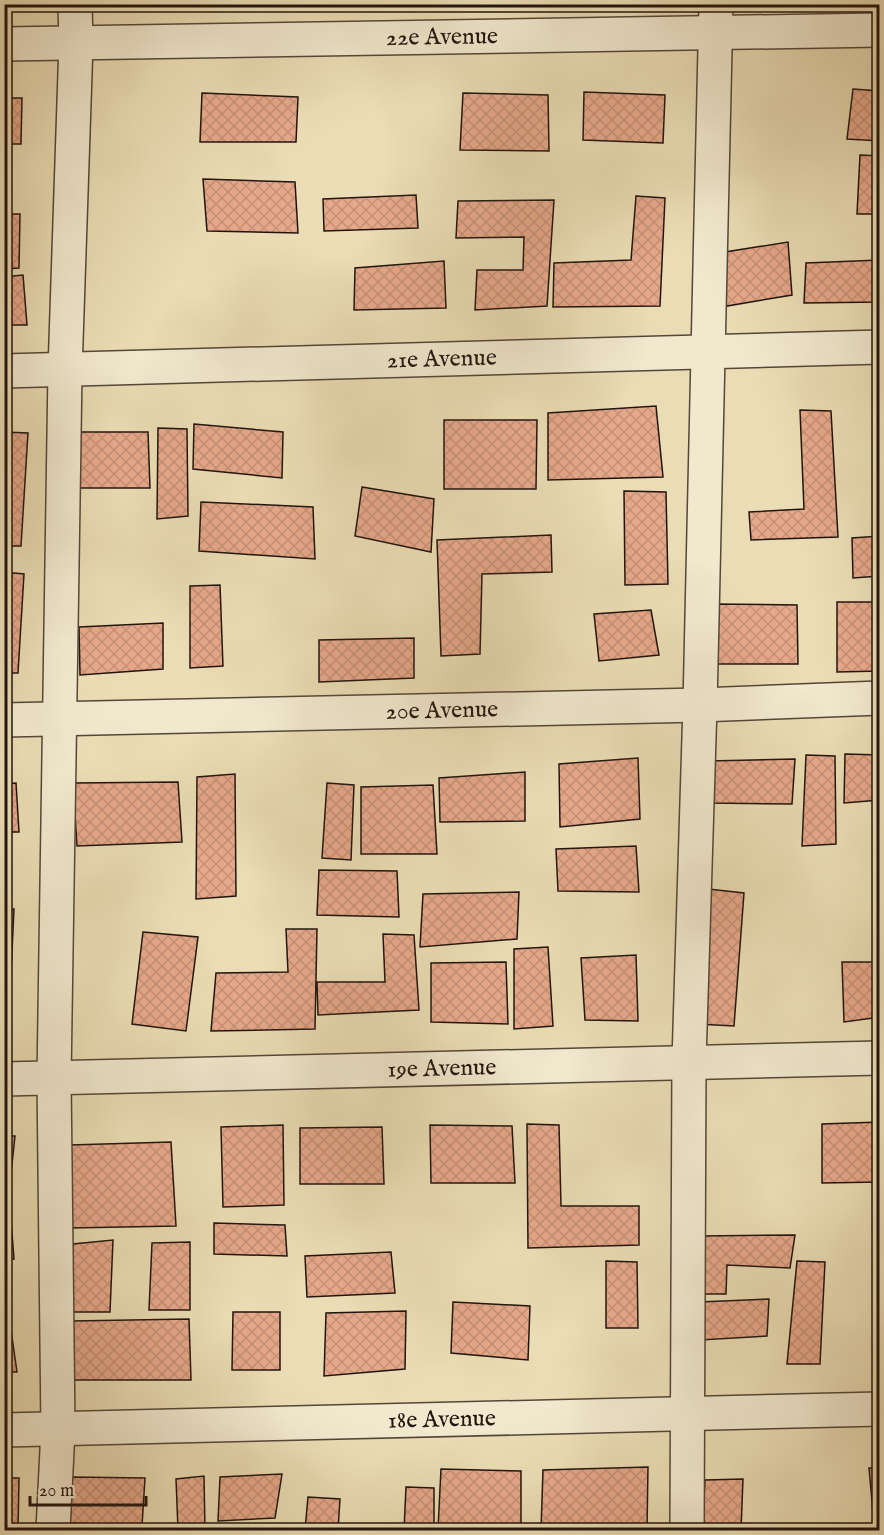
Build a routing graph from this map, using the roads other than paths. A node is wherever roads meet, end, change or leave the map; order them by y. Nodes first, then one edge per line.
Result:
1 (75, 4) edge
2 (716, 18) edge
3 (879, 30) edge
4 (76, 43) junction
5 (4, 44) edge
6 (879, 348) edge
7 (708, 352) junction
8 (4, 371) edge
9 (65, 371) junction
10 (879, 698) edge
11 (700, 705) junction
12 (60, 719) junction
13 (4, 720) edge
14 (879, 1058) edge
15 (689, 1061) junction
16 (4, 1079) edge
17 (54, 1079) junction
18 (879, 1409) edge
19 (688, 1414) junction
20 (4, 1430) edge
21 (58, 1430) junction
22 (53, 1530) edge
23 (687, 1530) edge

1 - 4 street
2 - 3 street, 22e Avenue
2 - 4 street, 22e Avenue
2 - 7 street
4 - 5 street, 22e Avenue
4 - 9 street
6 - 7 street, 21e Avenue
7 - 9 street, 21e Avenue
7 - 11 street
8 - 9 street, 21e Avenue
9 - 12 street
10 - 11 street, 20e Avenue
11 - 12 street, 20e Avenue
11 - 15 street
12 - 13 street, 20e Avenue
12 - 17 street
14 - 15 street, 19e Avenue
15 - 17 street, 19e Avenue
15 - 19 street
16 - 17 street, 19e Avenue
17 - 21 street
18 - 19 street, 18e Avenue
19 - 21 street, 18e Avenue
19 - 23 street
20 - 21 street, 18e Avenue
21 - 22 street

